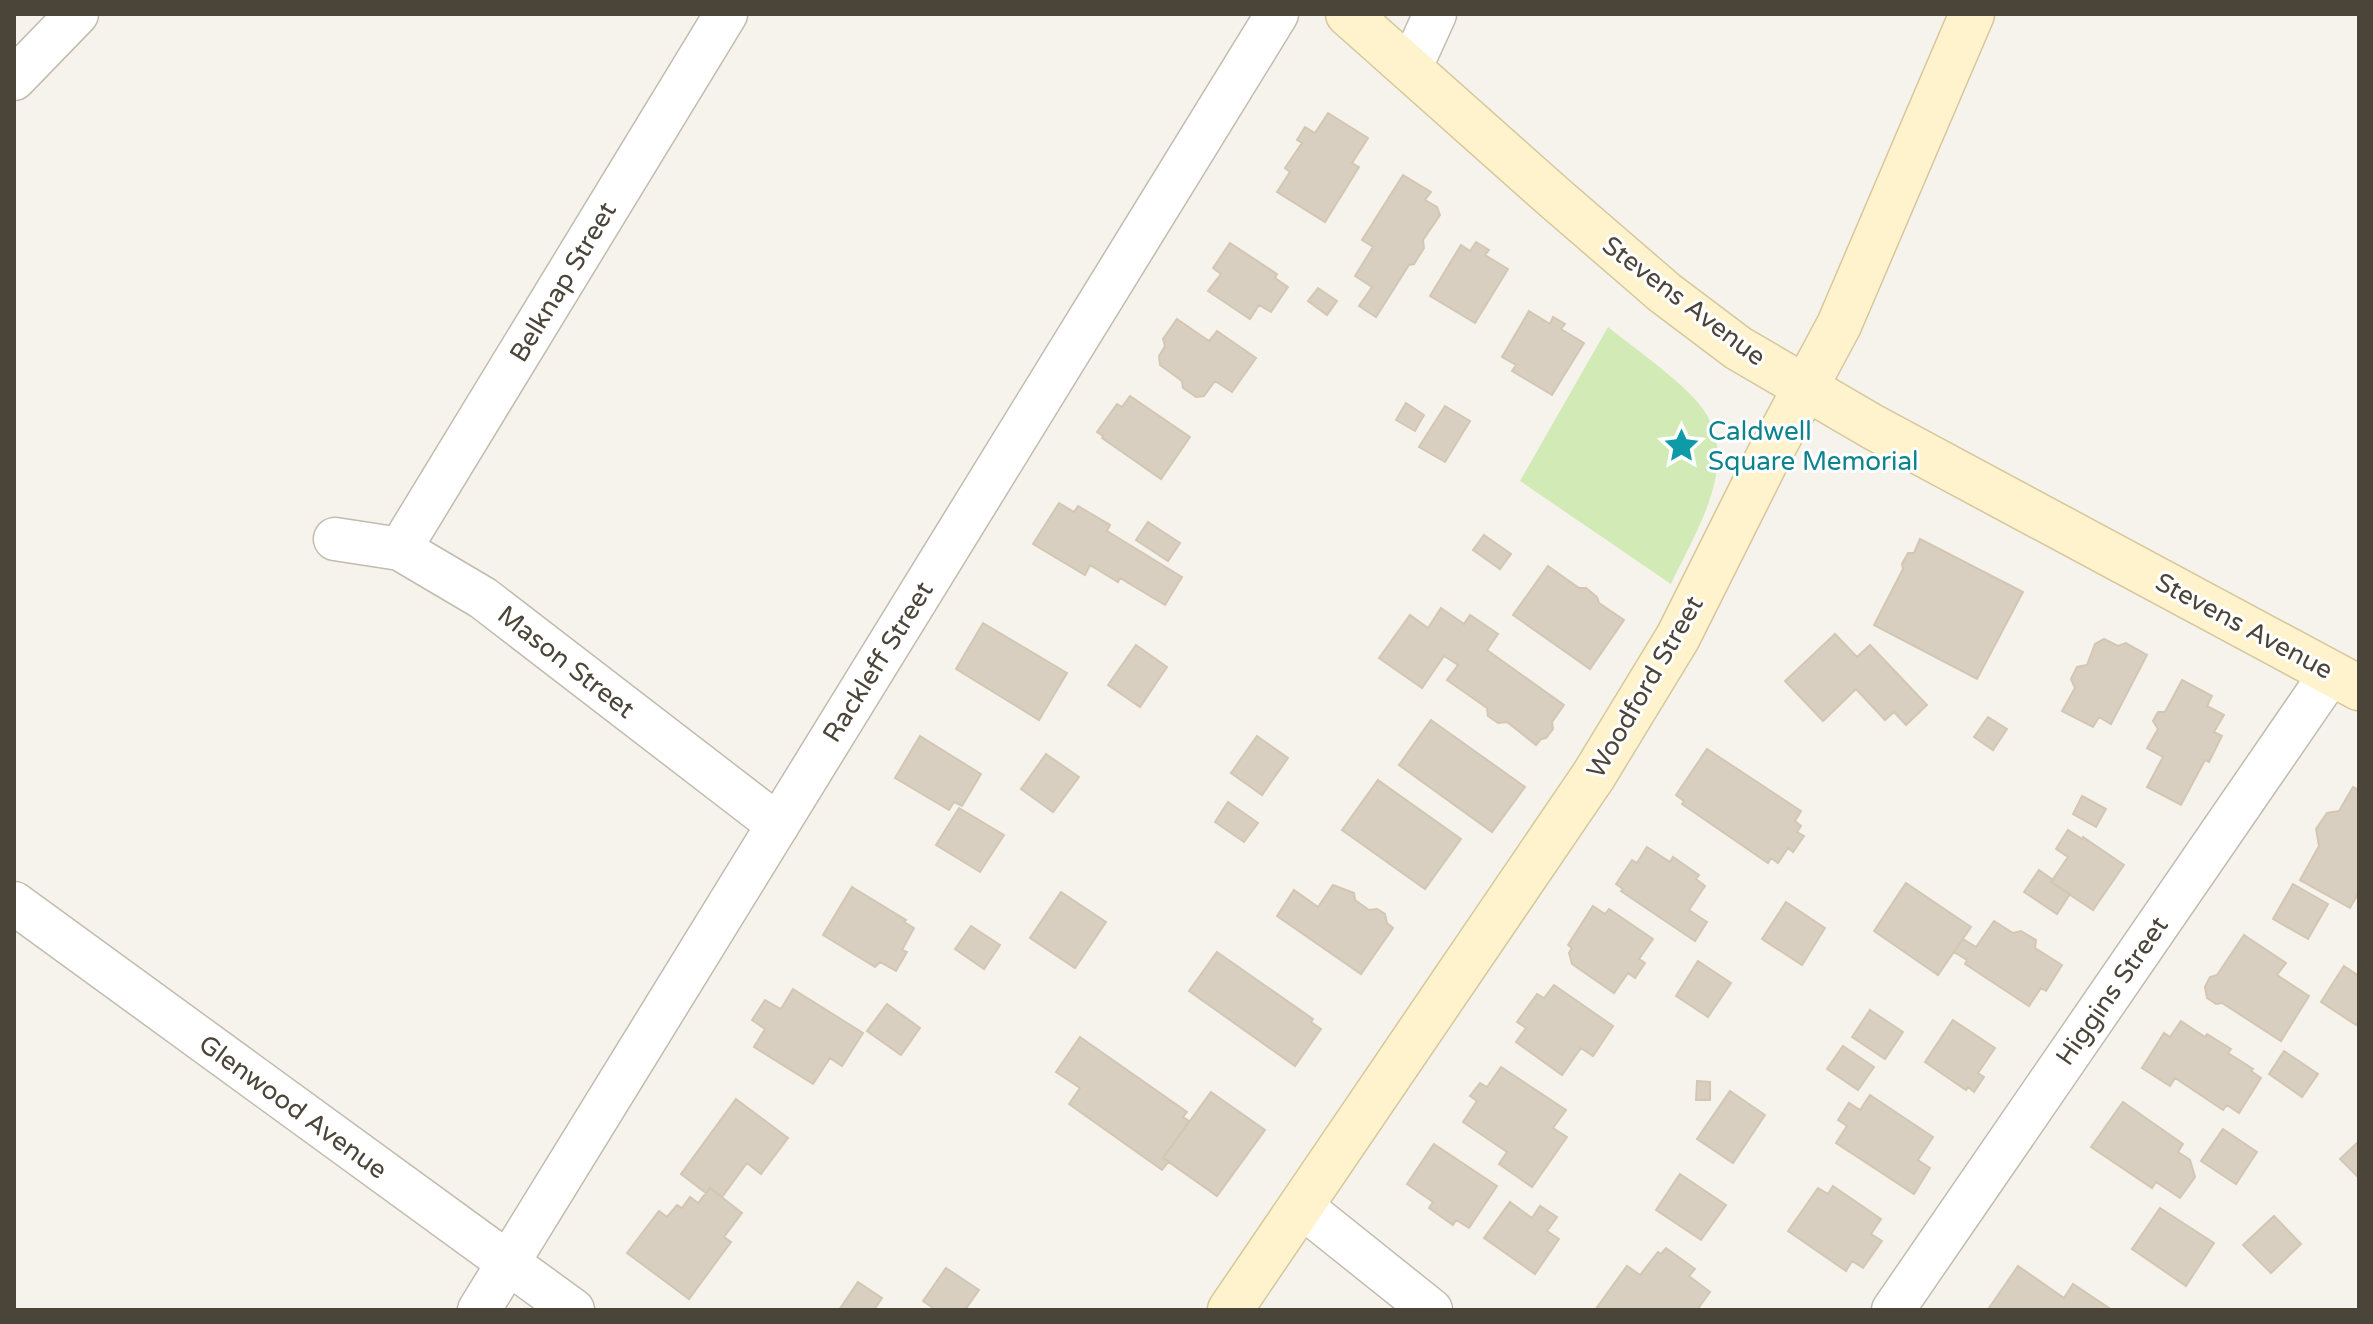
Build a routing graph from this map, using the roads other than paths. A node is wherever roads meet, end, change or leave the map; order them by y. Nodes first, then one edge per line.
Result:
1 (77, 14) edge
2 (726, 14) edge
3 (1277, 14) edge
4 (1348, 14) edge
5 (1435, 14) edge
6 (1972, 14) edge
7 (1410, 69) junction
8 (15, 75) edge
9 (1806, 387) junction
10 (335, 539) dead end
11 (400, 549) junction
12 (2345, 680) edge
13 (778, 825) junction
14 (14, 903) edge
15 (1301, 1206) junction
16 (507, 1263) junction
17 (479, 1310) edge
18 (573, 1310) edge
19 (1230, 1310) edge
20 (1431, 1310) edge
21 (1893, 1310) edge

1 - 8 street
2 - 11 street, Belknap Street
3 - 13 street, Rackleff Street
4 - 7 main road, Stevens Avenue
5 - 7 street
6 - 9 main road, Woodford Street
7 - 9 main road, Stevens Avenue
9 - 12 main road, Stevens Avenue
9 - 15 main road, Woodford Street
10 - 11 street, Mason Street
11 - 13 street, Mason Street
12 - 21 street, Higgins Street
13 - 16 street, Rackleff Street
14 - 16 street, Glenwood Avenue
15 - 19 main road, Woodford Street
15 - 20 street
16 - 17 street, Rackleff Street
16 - 18 street, Glenwood Avenue

